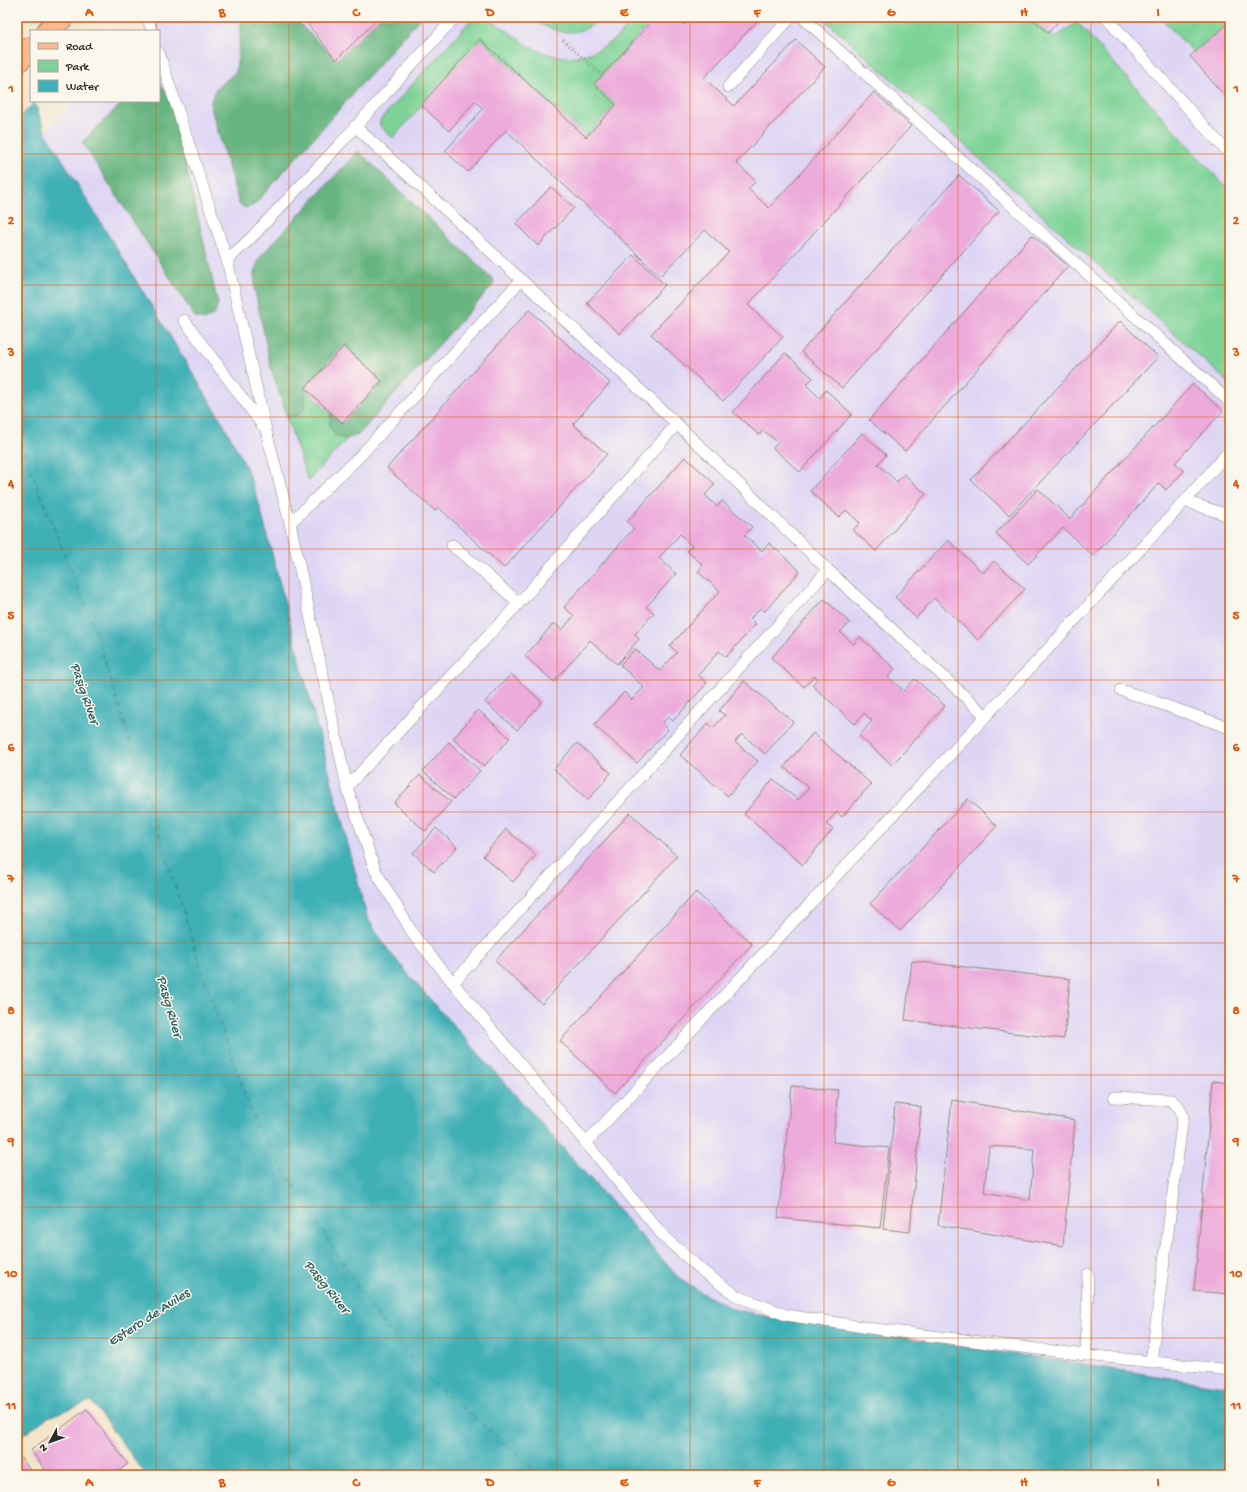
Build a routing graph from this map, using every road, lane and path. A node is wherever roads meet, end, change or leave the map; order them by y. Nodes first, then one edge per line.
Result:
1 (63, 17) edge
2 (455, 17) edge
3 (791, 17) edge
4 (802, 17) edge
5 (1106, 17) edge
6 (148, 18) edge
7 (49, 30) edge
8 (152, 30) edge
9 (563, 40) dead end
10 (30, 49) edge
11 (160, 56) edge
12 (17, 62) edge
13 (602, 75) dead end
14 (728, 87) dead end
15 (355, 126) junction
16 (1230, 155) edge
17 (227, 260) junction
18 (521, 280) junction
19 (184, 320) dead end
20 (1230, 402) edge
21 (677, 424) junction
22 (266, 430) junction
23 (1230, 450) edge
24 (1185, 501) junction
25 (1230, 516) edge
26 (290, 523) junction
27 (452, 545) dead end
28 (828, 570) junction
29 (519, 604) junction
30 (1121, 690) dead end
31 (986, 716) junction
32 (1230, 728) edge
33 (347, 787) junction
34 (453, 983) junction
35 (1114, 1097) dead end
36 (586, 1143) junction
37 (1088, 1274) dead end
38 (1086, 1355) junction
39 (1151, 1362) junction
40 (1230, 1370) edge

1 - 7 main road
2 - 15 lane
3 - 14 lane
4 - 20 lane
5 - 16 lane
6 - 8 lane
9 - 13 path
10 - 12 main road
11 - 17 lane
15 - 17 lane
15 - 18 lane
17 - 22 lane
18 - 21 lane
18 - 26 lane
19 - 22 lane
21 - 28 lane
21 - 29 lane
22 - 26 lane
23 - 24 lane
24 - 25 lane
24 - 31 lane
26 - 33 lane
27 - 29 lane
28 - 31 lane
28 - 34 lane
29 - 33 lane
30 - 32 lane
31 - 36 lane
33 - 34 lane
34 - 36 lane
35 - 39 lane
36 - 38 lane
37 - 38 lane
38 - 39 lane
39 - 40 lane

